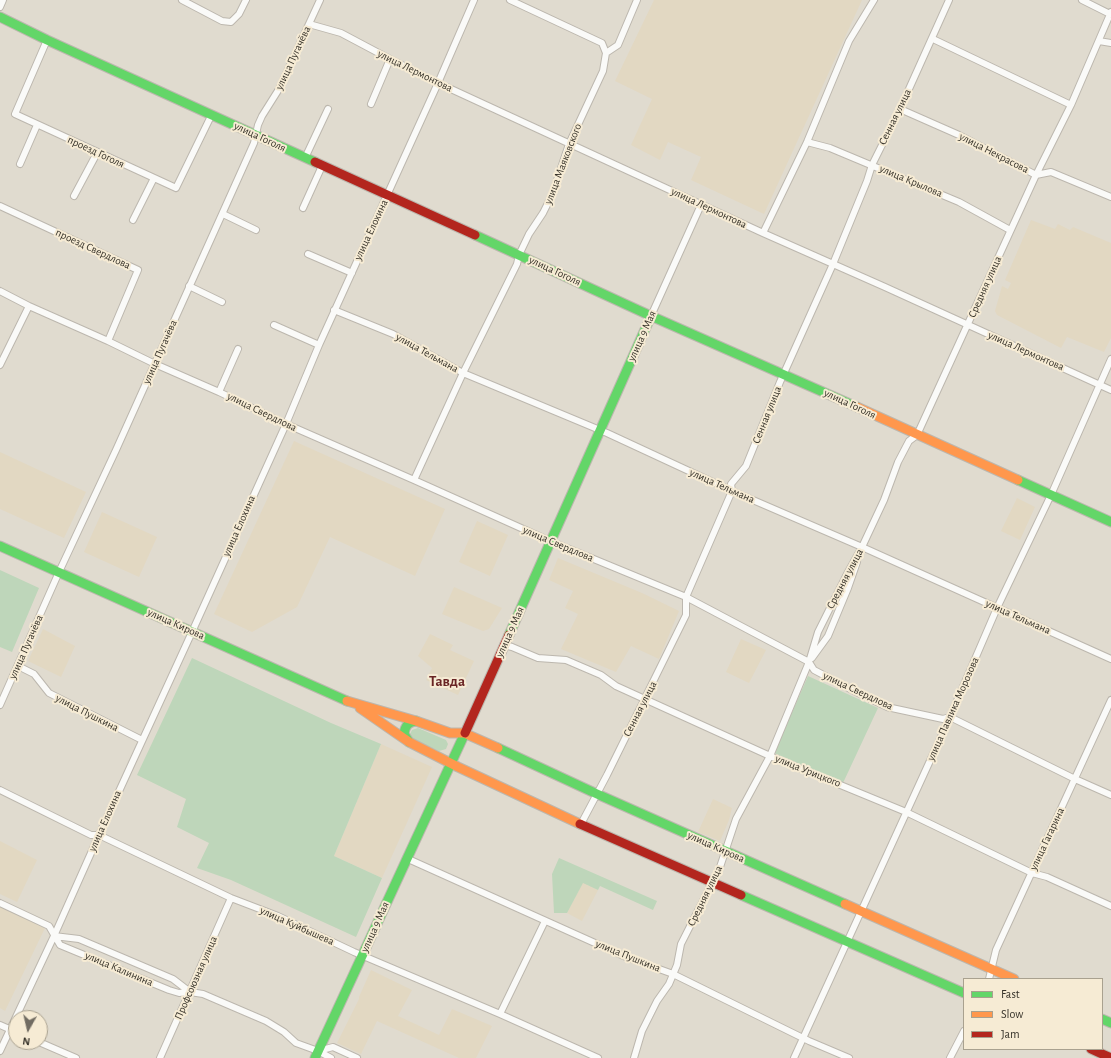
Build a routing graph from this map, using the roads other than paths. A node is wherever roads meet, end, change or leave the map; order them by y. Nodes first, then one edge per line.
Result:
1 (3, 0) edge
2 (182, 0) edge
3 (246, 0) edge
4 (320, 0) edge
5 (474, 0) edge
6 (510, 0) edge
7 (637, 0) edge
8 (874, 0) edge
9 (948, 0) edge
10 (1082, 0) edge
11 (0, 7) edge
12 (1110, 13) edge
13 (0, 18) edge
14 (309, 24) junction
15 (933, 39) junction
16 (47, 40) junction
17 (1099, 41) junction
18 (1111, 43) edge
19 (606, 53) junction
20 (390, 60) junction
21 (438, 83) junction
22 (371, 104) dead end
23 (1071, 105) junction
24 (328, 109) dead end
25 (900, 109) junction
26 (212, 114) junction
27 (37, 125) junction
28 (256, 134) junction
29 (807, 142) junction
30 (569, 144) junction
31 (97, 153) junction
32 (305, 158) junction
33 (20, 164) dead end
34 (872, 165) junction
35 (322, 166) junction
36 (1036, 174) junction
37 (154, 178) junction
38 (387, 195) junction
39 (74, 196) dead end
40 (1111, 197) edge
41 (701, 205) junction
42 (0, 206) edge
43 (303, 208) dead end
44 (223, 214) junction
45 (133, 220) dead end
46 (256, 230) dead end
47 (1010, 230) junction
48 (763, 233) junction
49 (308, 254) dead end
50 (519, 254) junction
51 (833, 264) junction
52 (352, 273) junction
53 (189, 286) junction
54 (0, 291) edge
55 (222, 302) dead end
56 (30, 306) junction
57 (334, 310) junction
58 (651, 316) junction
59 (274, 325) dead end
60 (967, 325) junction
61 (108, 341) junction
62 (319, 345) junction
63 (238, 349) dead end
64 (1111, 359) edge
65 (155, 364) junction
66 (0, 365) edge
67 (464, 373) junction
68 (784, 374) junction
69 (1099, 384) junction
70 (1111, 390) edge
71 (219, 392) junction
72 (286, 424) junction
73 (600, 430) junction
74 (917, 434) junction
75 (414, 480) junction
76 (732, 492) junction
77 (1051, 495) junction
78 (1111, 522) edge
79 (550, 542) junction
80 (0, 546) edge
81 (862, 547) junction
82 (59, 572) junction
83 (686, 597) junction
84 (997, 608) junction
85 (192, 632) junction
86 (504, 645) junction
87 (1111, 659) edge
88 (809, 662) junction
89 (18, 666) junction
90 (645, 699) junction
91 (1111, 700) edge
92 (352, 703) junction
93 (0, 706) edge
94 (950, 717) junction
95 (416, 721) junction
96 (464, 733) junction
97 (142, 740) junction
98 (409, 742) junction
99 (770, 756) junction
100 (450, 763) junction
101 (1075, 779) junction
102 (0, 790) edge
103 (597, 794) junction
104 (1111, 795) edge
105 (906, 812) junction
106 (581, 824) junction
107 (98, 835) junction
108 (726, 852) junction
109 (406, 858) junction
110 (1032, 873) junction
111 (713, 882) junction
112 (231, 898) junction
113 (0, 903) edge
114 (1111, 906) edge
115 (860, 911) junction
116 (545, 921) junction
117 (54, 936) junction
118 (847, 942) junction
119 (362, 956) junction
120 (992, 969) junction
121 (673, 974) junction
122 (989, 978) edge
123 (1012, 978) edge
124 (190, 992) junction
125 (963, 993) edge
126 (22, 1010) edge
127 (500, 1014) junction
128 (963, 1033) edge
129 (803, 1038) junction
130 (8, 1039) edge
131 (48, 1046) edge
132 (1093, 1050) edge
133 (0, 1051) edge
134 (317, 1054) edge
135 (76, 1058) edge
136 (160, 1058) edge
137 (331, 1058) edge
138 (357, 1058) edge
139 (598, 1058) edge
140 (634, 1058) edge
141 (794, 1058) edge
142 (849, 1058) edge
143 (950, 1058) edge
144 (1111, 1058) edge

1 - 11 street
2 - 3 street
4 - 14 street, улица Пугачёва
5 - 21 street, улица Елохина
6 - 19 street
7 - 19 street
8 - 29 street
9 - 15 street, Сенная улица
10 - 12 street
12 - 17 street, Средняя улица
13 - 16 street, улица Гоголя
14 - 20 street, улица Лермонтова
14 - 28 street, улица Пугачёва
15 - 23 street
15 - 25 street, Сенная улица
16 - 26 street, улица Гоголя
16 - 27 street, проезд Гоголя
17 - 18 street
17 - 23 street, Средняя улица
19 - 30 street, улица Маяковского
20 - 21 street, улица Лермонтова
20 - 22 street
21 - 30 street, улица Лермонтова
21 - 38 street, улица Елохина
23 - 36 street, Средняя улица
24 - 32 street
25 - 34 street, Сенная улица
25 - 36 street, улица Некрасова
26 - 28 street, улица Гоголя
26 - 37 street, проезд Гоголя
27 - 31 street, проезд Гоголя
27 - 33 street
28 - 32 street, улица Гоголя
28 - 44 street, улица Пугачёва
29 - 34 street, улица Крылова
29 - 48 street
30 - 41 street, улица Лермонтова
30 - 50 street, улица Маяковского
31 - 37 street, проезд Гоголя
31 - 39 street
32 - 35 street, улица Гоголя
34 - 47 street, улица Крылова
34 - 51 street, Сенная улица
35 - 38 street, улица Гоголя
35 - 43 street
36 - 40 street, улица Некрасова
36 - 47 street, Средняя улица
37 - 45 street
38 - 50 street, улица Гоголя
38 - 52 street, улица Елохина
41 - 48 street, улица Лермонтова
41 - 58 street, улица 9 Мая
42 - 61 street, проезд Свердлова
44 - 46 street
44 - 53 street, улица Пугачёва
47 - 60 street, Средняя улица
48 - 51 street, улица Лермонтова
49 - 52 street
50 - 58 street, улица Гоголя
50 - 67 street, улица Маяковского
51 - 60 street, улица Лермонтова
51 - 68 street, Сенная улица
52 - 57 street, улица Елохина
53 - 55 street
53 - 65 street, улица Пугачёва
54 - 56 street, улица Свердлова
56 - 61 street, улица Свердлова
56 - 66 street
57 - 62 street, улица Елохина
57 - 67 street, улица Тельмана
58 - 68 street, улица Гоголя
58 - 73 street, улица 9 Мая
59 - 62 street
60 - 69 street, улица Лермонтова
60 - 74 street, Средняя улица
61 - 65 street, улица Свердлова
62 - 72 street, улица Елохина
63 - 71 street
64 - 69 street, улица Павлика Морозова
65 - 71 street, улица Свердлова
65 - 82 street, улица Пугачёва
67 - 73 street, улица Тельмана
67 - 75 street, улица Маяковского
68 - 74 street, улица Гоголя
68 - 76 street, Сенная улица
69 - 70 street, улица Лермонтова
69 - 77 street, улица Павлика Морозова
71 - 72 street, улица Свердлова
72 - 75 street, улица Свердлова
72 - 85 street, улица Елохина
73 - 76 street, улица Тельмана
73 - 79 street, улица 9 Мая
74 - 77 street, улица Гоголя
74 - 81 street, Средняя улица
75 - 79 street, улица Свердлова
76 - 81 street, улица Тельмана
76 - 83 street, Сенная улица
77 - 78 street, улица Гоголя
77 - 84 street, улица Павлика Морозова
79 - 83 street, улица Свердлова
79 - 86 street, улица 9 Мая
80 - 82 street, улица Кирова
81 - 84 street, улица Тельмана
81 - 88 street, Средняя улица
81 - 88 street
82 - 85 street, улица Кирова
82 - 89 street, улица Пугачёва
83 - 88 street, улица Свердлова
83 - 90 street, Сенная улица
84 - 87 street, улица Тельмана
84 - 94 street, улица Павлика Морозова
85 - 92 street, улица Кирова
85 - 97 street, улица Елохина
86 - 90 street, улица Урицкого
86 - 96 street, улица 9 Мая
88 - 94 street, улица Свердлова
88 - 99 street, Средняя улица
89 - 93 street, улица Пугачёва
89 - 97 street, улица Пушкина
90 - 99 street, улица Урицкого
90 - 103 street, Сенная улица
91 - 101 street, улица Гагарина
92 - 95 street, улица Кирова
92 - 98 street, улица Кирова
94 - 101 street, улица Свердлова
94 - 105 street, улица Павлика Морозова
95 - 96 street, улица Кирова
95 - 98 street
96 - 100 street, улица 9 Мая
96 - 103 street, улица Кирова
97 - 107 street, улица Елохина
98 - 100 street, улица Кирова
99 - 105 street, улица Урицкого
99 - 108 street, Средняя улица
100 - 106 street, улица Кирова
100 - 109 street, улица 9 Мая
101 - 104 street, улица Свердлова
101 - 110 street, улица Гагарина
102 - 107 street, улица Куйбышева
103 - 106 street, Сенная улица
103 - 108 street, улица Кирова
105 - 110 street, улица Урицкого
105 - 115 street, улица Павлика Морозова
106 - 111 street, улица Кирова
107 - 112 street, улица Куйбышева
107 - 117 street, улица Елохина
108 - 111 street, Средняя улица
108 - 115 street, улица Кирова
109 - 116 street, улица Пушкина
109 - 119 street, улица 9 Мая
110 - 114 street, улица Урицкого
110 - 120 street, улица Гагарина
111 - 118 street, улица Кирова
111 - 121 street, Средняя улица
112 - 119 street, улица Куйбышева
112 - 124 street, Профсоюзная улица
113 - 117 street, улица Калинина
115 - 118 street, улица Павлика Морозова
115 - 120 street, улица Кирова
116 - 121 street, улица Пушкина
116 - 127 street
117 - 124 street, улица Калинина
117 - 124 street, улица Калинина
117 - 126 street, улица Елохина
118 - 125 street, улица Кирова
118 - 129 street, улица Павлика Морозова
119 - 127 street, улица Куйбышева
119 - 134 street, улица 9 Мая
120 - 122 street, улица Гагарина
120 - 123 street, улица Кирова
121 - 129 street, улица Пушкина
121 - 140 street, Средняя улица
124 - 134 street, улица Калинина
124 - 136 street, Профсоюзная улица
127 - 139 street, улица Куйбышева
128 - 143 street
129 - 141 street, улица Павлика Морозова
129 - 142 street, улица Пушкина
130 - 133 street, улица Елохина
131 - 135 street
132 - 144 street
134 - 137 street, улица Калинина
134 - 138 street, улица Калинина

